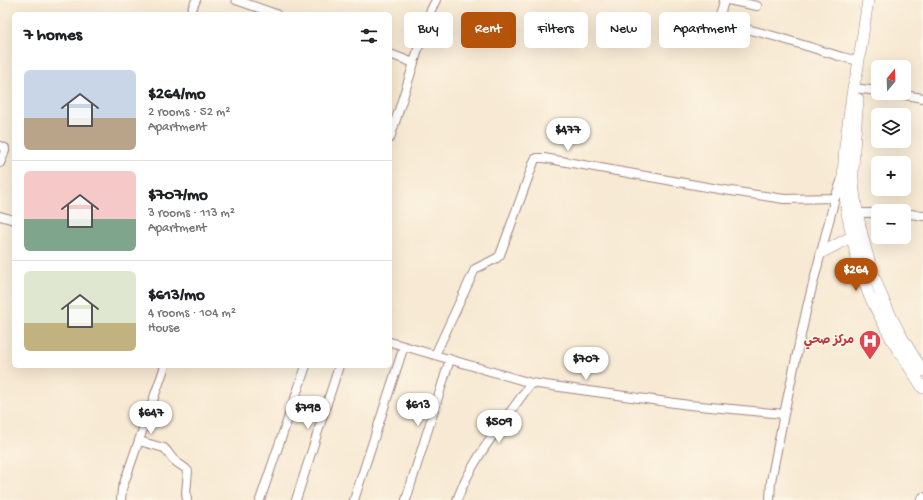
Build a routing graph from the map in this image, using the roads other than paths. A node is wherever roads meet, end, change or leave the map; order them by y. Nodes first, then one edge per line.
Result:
1 (196, 0) edge
2 (236, 0) edge
3 (436, 0) edge
4 (868, 0) edge
5 (757, 6) dead end
6 (191, 12) edge
7 (270, 12) edge
8 (392, 55) edge
9 (859, 61) junction
10 (414, 63) junction
11 (856, 89) junction
12 (871, 90) edge
13 (911, 96) edge
14 (923, 98) edge
15 (392, 132) edge
16 (0, 146) edge
17 (0, 163) edge
18 (843, 177) junction
19 (835, 198) junction
20 (852, 213) junction
21 (871, 213) edge
22 (911, 215) edge
23 (0, 216) edge
24 (923, 216) edge
25 (12, 219) edge
26 (851, 237) junction
27 (820, 253) junction
28 (883, 312) junction
29 (392, 343) edge
30 (404, 346) junction
31 (434, 355) junction
32 (450, 359) junction
33 (164, 368) edge
34 (305, 368) edge
35 (338, 368) edge
36 (923, 371) edge
37 (531, 383) junction
38 (923, 388) edge
39 (784, 414) junction
40 (138, 441) junction
41 (923, 497) edge
42 (121, 500) edge
43 (187, 500) edge
44 (260, 500) edge
45 (296, 500) edge
46 (354, 500) edge
47 (406, 500) edge
48 (457, 500) edge
49 (770, 500) edge
50 (921, 500) edge

1 - 6 street
2 - 7 street
3 - 10 street
4 - 9 street
5 - 9 street
8 - 10 street
9 - 11 street
10 - 15 street
11 - 12 street
11 - 18 street
11 - 20 street
13 - 14 street
16 - 17 street
18 - 19 street
18 - 20 street
19 - 27 street
19 - 31 street
20 - 21 street
20 - 26 street
20 - 28 street
22 - 24 street
23 - 25 street
26 - 27 street
26 - 28 street
27 - 39 street
28 - 36 street
28 - 38 street
29 - 30 street
30 - 31 street
30 - 46 street
31 - 32 street
32 - 37 street
32 - 47 street
33 - 40 street
34 - 44 street
35 - 45 street
37 - 39 street
37 - 48 street
39 - 49 street
40 - 42 street
40 - 43 street
41 - 50 street

